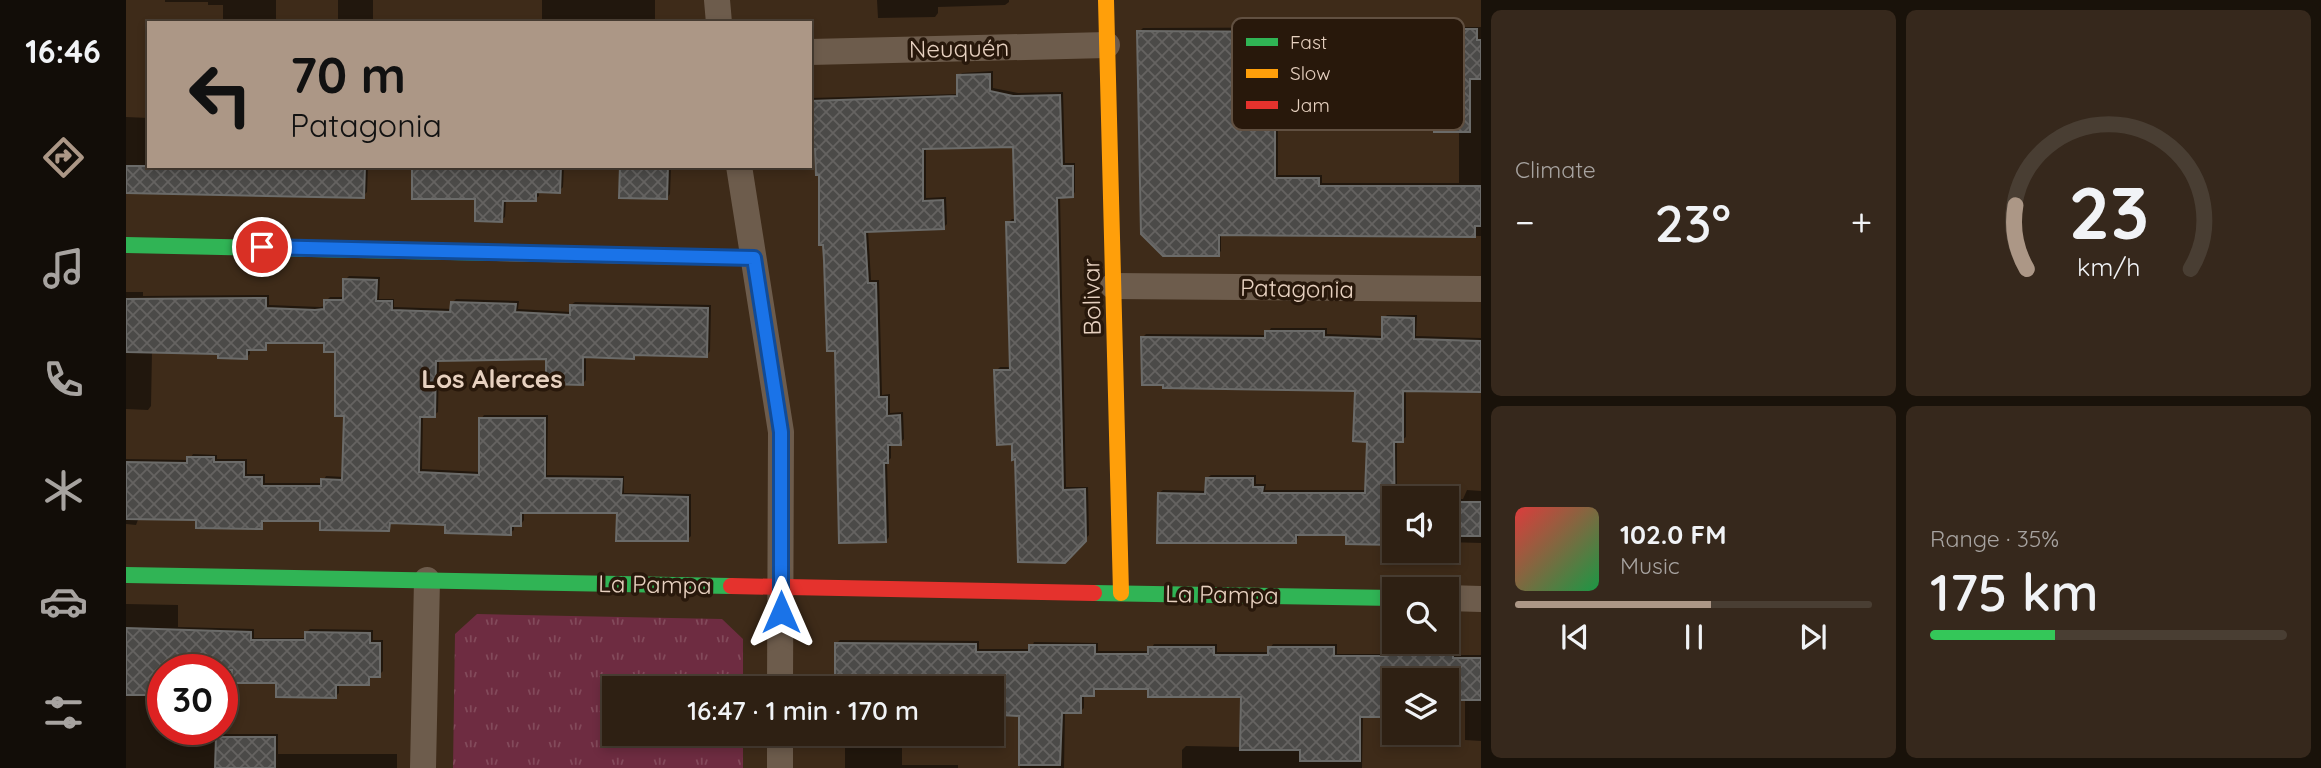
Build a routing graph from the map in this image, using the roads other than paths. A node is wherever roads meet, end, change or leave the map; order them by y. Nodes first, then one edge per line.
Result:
1 (717, 0) edge
2 (1106, 0) edge
3 (719, 21) edge
4 (1107, 45) junction
5 (812, 52) edge
6 (739, 168) edge
7 (126, 244) edge
8 (754, 258) junction
9 (1113, 286) junction
10 (1481, 289) edge
11 (126, 575) edge
12 (427, 580) junction
13 (781, 586) junction
14 (1121, 593) junction
15 (1382, 597) edge
16 (1459, 598) edge
17 (1481, 599) edge
18 (780, 676) edge
19 (780, 746) edge
20 (423, 768) edge
21 (780, 768) edge

1 - 3 street
2 - 4 street, Bolivar
4 - 5 street, Neuquén
4 - 9 street, Bolivar
6 - 8 street
7 - 8 street
8 - 13 street
9 - 10 street, Patagonia
9 - 14 street, Bolivar
11 - 12 street, La Pampa
12 - 13 street, La Pampa
12 - 20 street
13 - 14 street, La Pampa
13 - 18 street
14 - 15 street, La Pampa
16 - 17 street
19 - 21 street

